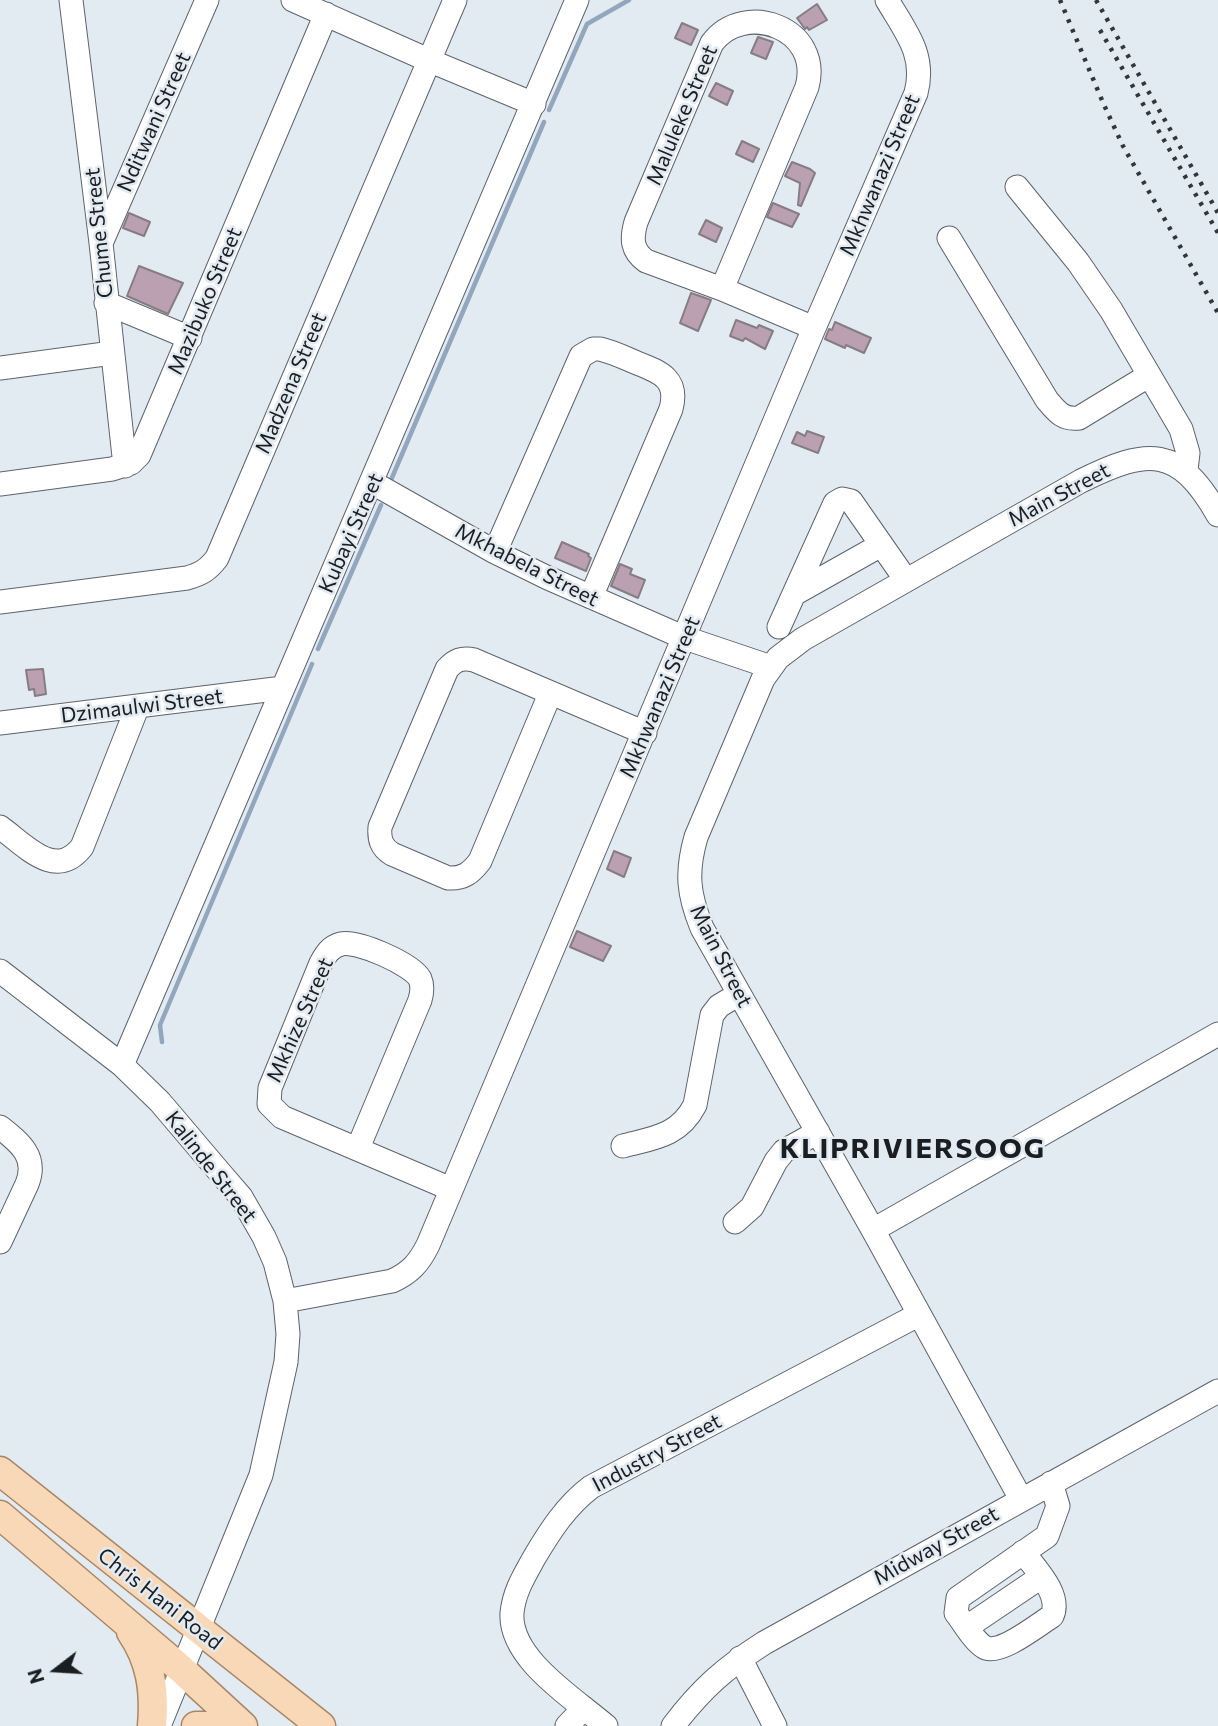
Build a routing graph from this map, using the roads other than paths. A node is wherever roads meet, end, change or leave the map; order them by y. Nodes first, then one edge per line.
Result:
1 (71, 0) edge
2 (207, 0) edge
3 (293, 0) edge
4 (455, 0) edge
5 (577, 0) edge
6 (887, 0) edge
7 (332, 11) edge
8 (428, 60) junction
9 (534, 104) junction
10 (1017, 187) dead end
11 (949, 238) dead end
12 (101, 243) junction
13 (722, 289) junction
14 (106, 303) junction
15 (814, 328) junction
16 (190, 338) junction
17 (112, 353) junction
18 (0, 368) edge
19 (1148, 376) junction
20 (125, 466) junction
21 (1186, 470) junction
22 (373, 483) junction
23 (0, 484) edge
24 (1218, 515) edge
25 (881, 545) junction
26 (495, 552) junction
27 (905, 580) junction
28 (794, 594) junction
29 (591, 597) junction
30 (0, 602) edge
31 (779, 627) dead end
32 (685, 638) junction
33 (771, 667) junction
34 (284, 688) junction
35 (550, 694) junction
36 (138, 708) junction
37 (0, 723) edge
38 (645, 733) junction
39 (0, 827) edge
40 (0, 971) edge
41 (739, 994) junction
42 (1218, 1034) edge
43 (122, 1065) junction
44 (0, 1127) edge
45 (818, 1132) junction
46 (623, 1146) dead end
47 (358, 1148) junction
48 (451, 1189) junction
49 (735, 1222) dead end
50 (873, 1230) junction
51 (0, 1242) edge
52 (285, 1301) junction
53 (918, 1315) junction
54 (1218, 1391) edge
55 (0, 1471) edge
56 (1051, 1483) junction
57 (1021, 1499) junction
58 (0, 1515) edge
59 (1023, 1552) junction
60 (1041, 1577) junction
61 (121, 1617) junction
62 (967, 1627) junction
63 (199, 1629) junction
64 (740, 1658) junction
65 (181, 1669) junction
66 (584, 1708) junction
67 (152, 1726) edge
68 (159, 1726) edge
69 (196, 1726) edge
70 (222, 1726) edge
71 (243, 1726) edge
72 (321, 1726) edge
73 (567, 1726) edge
74 (606, 1726) edge
75 (673, 1726) edge
76 (775, 1726) edge

1 - 12 street, Chume Street
2 - 12 street, Nditwani Street
3 - 7 street
4 - 8 street, Madzena Street
5 - 9 street, Kubayi Street
6 - 15 street, Mkhwanazi Street
7 - 8 street
7 - 16 street, Mazibuko Street
8 - 9 street
8 - 30 street, Madzena Street
9 - 22 street, Kubayi Street
10 - 19 street
11 - 19 street
12 - 14 street, Chume Street
13 - 13 street, Maluleke Street
13 - 15 street, Maluleke Street
14 - 16 street
14 - 17 street, Chume Street
15 - 32 street, Mkhwanazi Street
16 - 20 street, Mazibuko Street
17 - 18 street
17 - 20 street, Chume Street
19 - 21 street
20 - 23 street
21 - 24 street
21 - 27 street, Main Street
22 - 26 street, Mkhabela Street
22 - 34 street, Kubayi Street
25 - 27 street
25 - 28 street
25 - 28 street
26 - 29 street, Mkhabela Street
26 - 29 street
27 - 33 street, Main Street
28 - 31 street
29 - 32 street, Mkhabela Street
32 - 33 street, Mkhabela Street
32 - 38 street, Mkhwanazi Street
33 - 41 street, Main Street
34 - 36 street, Dzimaulwi Street
34 - 43 street, Kubayi Street
35 - 35 street
35 - 38 street
36 - 37 street, Dzimaulwi Street
36 - 39 street
38 - 48 street, Mkhwanazi Street
40 - 43 street, Kalinde Street
41 - 45 street, Main Street
41 - 46 street
42 - 50 street
43 - 52 street, Kalinde Street
44 - 51 street
45 - 49 street
45 - 50 street, Main Street
47 - 47 street, Mkhize Street
47 - 48 street, Mkhize Street
48 - 52 street, Mkhwanazi Street
50 - 53 street, Main Street
52 - 63 street, Kalinde Street
53 - 57 street, Main Street
53 - 66 street, Industry Street
54 - 56 street, Midway Street
55 - 63 main road, Chris Hani Road
56 - 57 street, Midway Street
56 - 59 street
57 - 64 street, Midway Street
58 - 61 main road, Chris Hani Road
59 - 60 street
59 - 62 street
60 - 62 street
60 - 62 street
61 - 65 main road, Chris Hani Road
61 - 67 main road
63 - 65 street, Kalinde Street
63 - 72 main road, Chris Hani Road
64 - 75 street, Midway Street
64 - 76 street
65 - 68 street, Kalinde Street
65 - 71 main road, Chris Hani Road
66 - 73 street
66 - 74 street, Industry Street
69 - 70 main road

